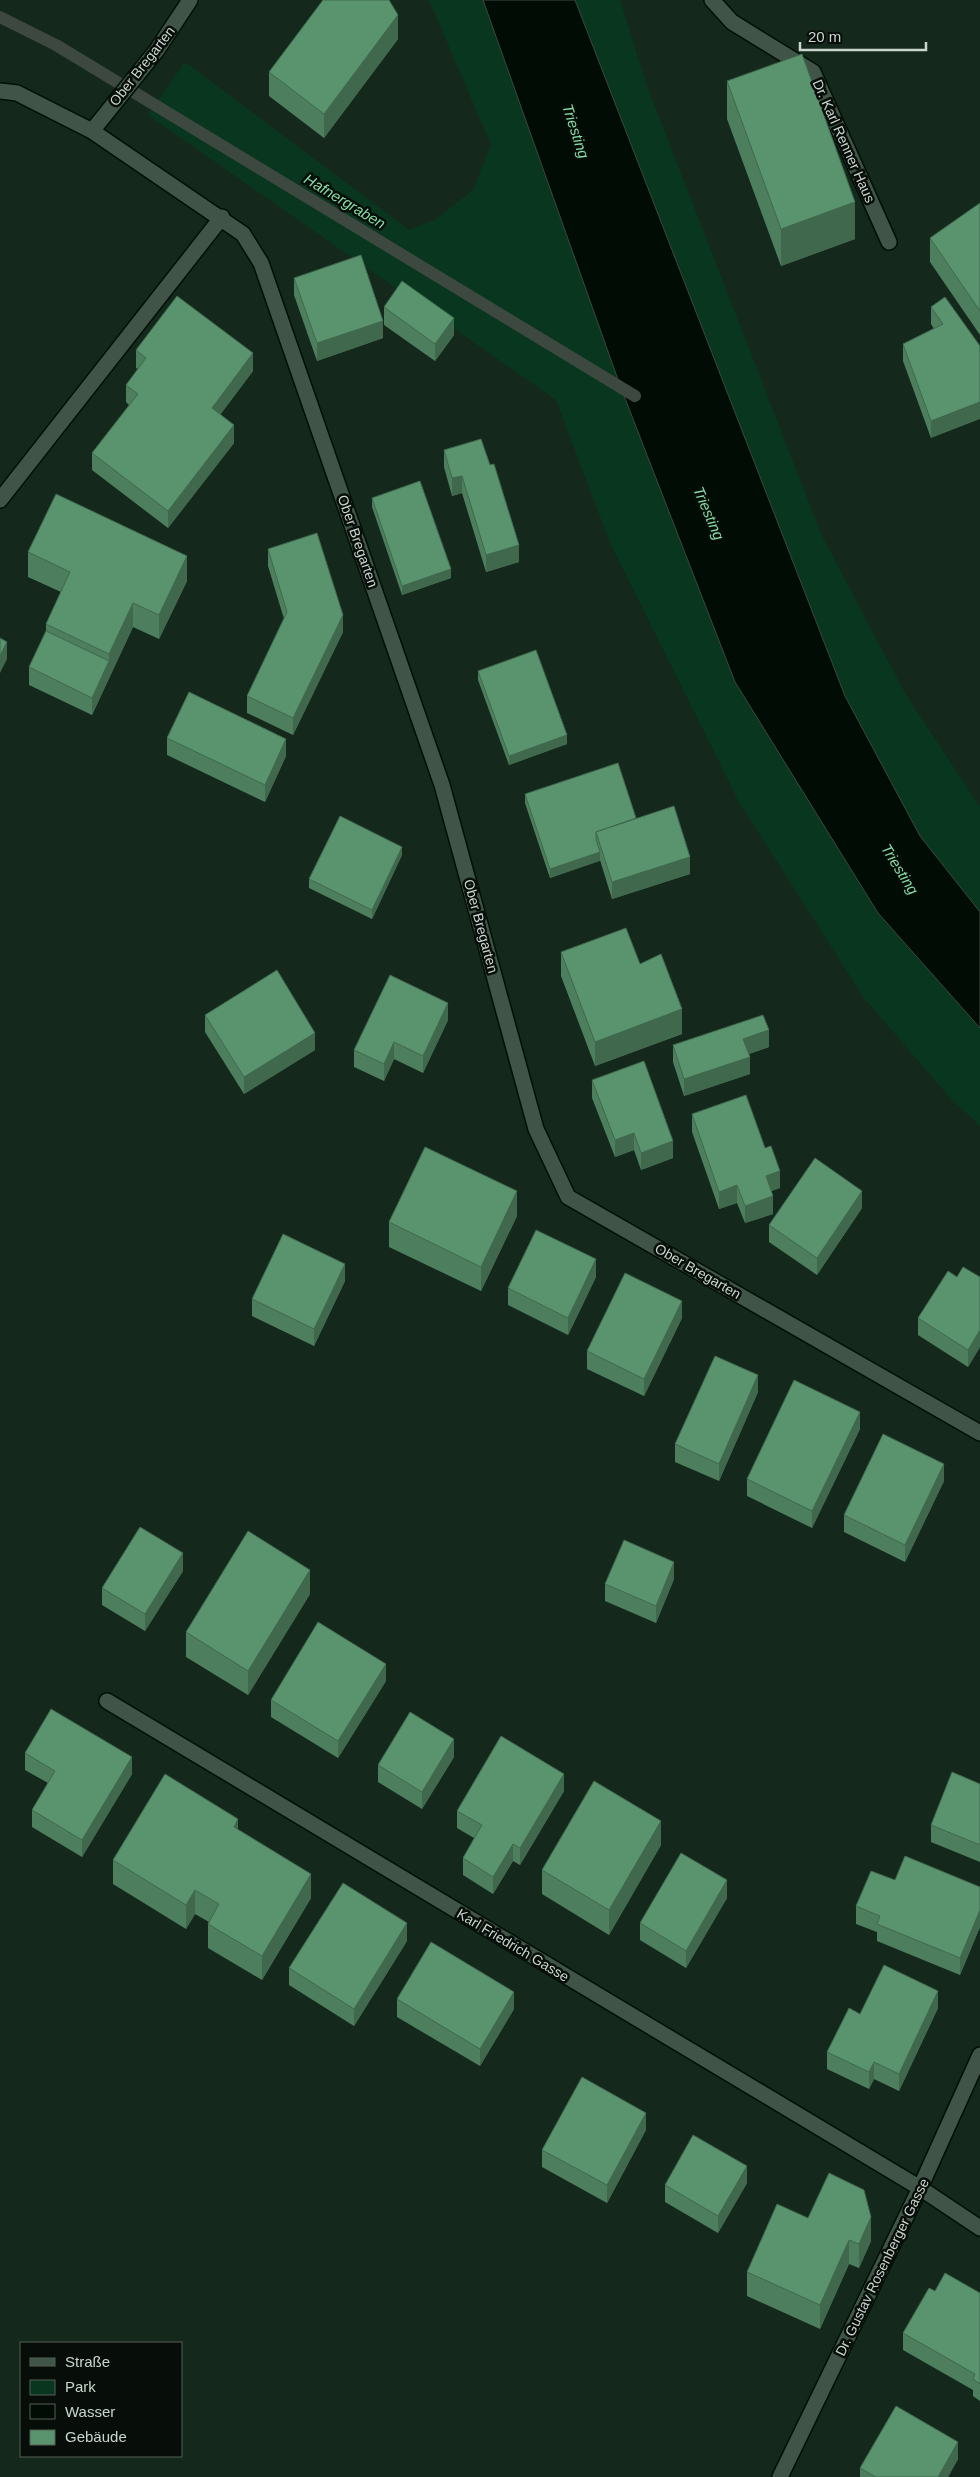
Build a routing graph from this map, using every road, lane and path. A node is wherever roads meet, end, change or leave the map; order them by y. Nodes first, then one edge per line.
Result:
1 (190, 0) edge
2 (712, 0) edge
3 (0, 91) edge
4 (92, 131) junction
5 (222, 217) junction
6 (889, 242) dead end
7 (0, 500) edge
8 (980, 1433) edge
9 (107, 1701) dead end
10 (980, 2055) edge
11 (920, 2188) junction
12 (980, 2228) edge
13 (780, 2477) edge

1 - 4 street, Ober Bregarten
2 - 6 street, Dr. Karl Renner Haus
3 - 4 street, Ober Bregarten
4 - 5 street, Ober Bregarten
5 - 7 street
5 - 8 street, Ober Bregarten
9 - 11 street, Karl Friedrich Gasse
10 - 11 street, Dr. Gustav Rosenberger Gasse
11 - 12 street, Karl Friedrich Gasse
11 - 13 street, Dr. Gustav Rosenberger Gasse

